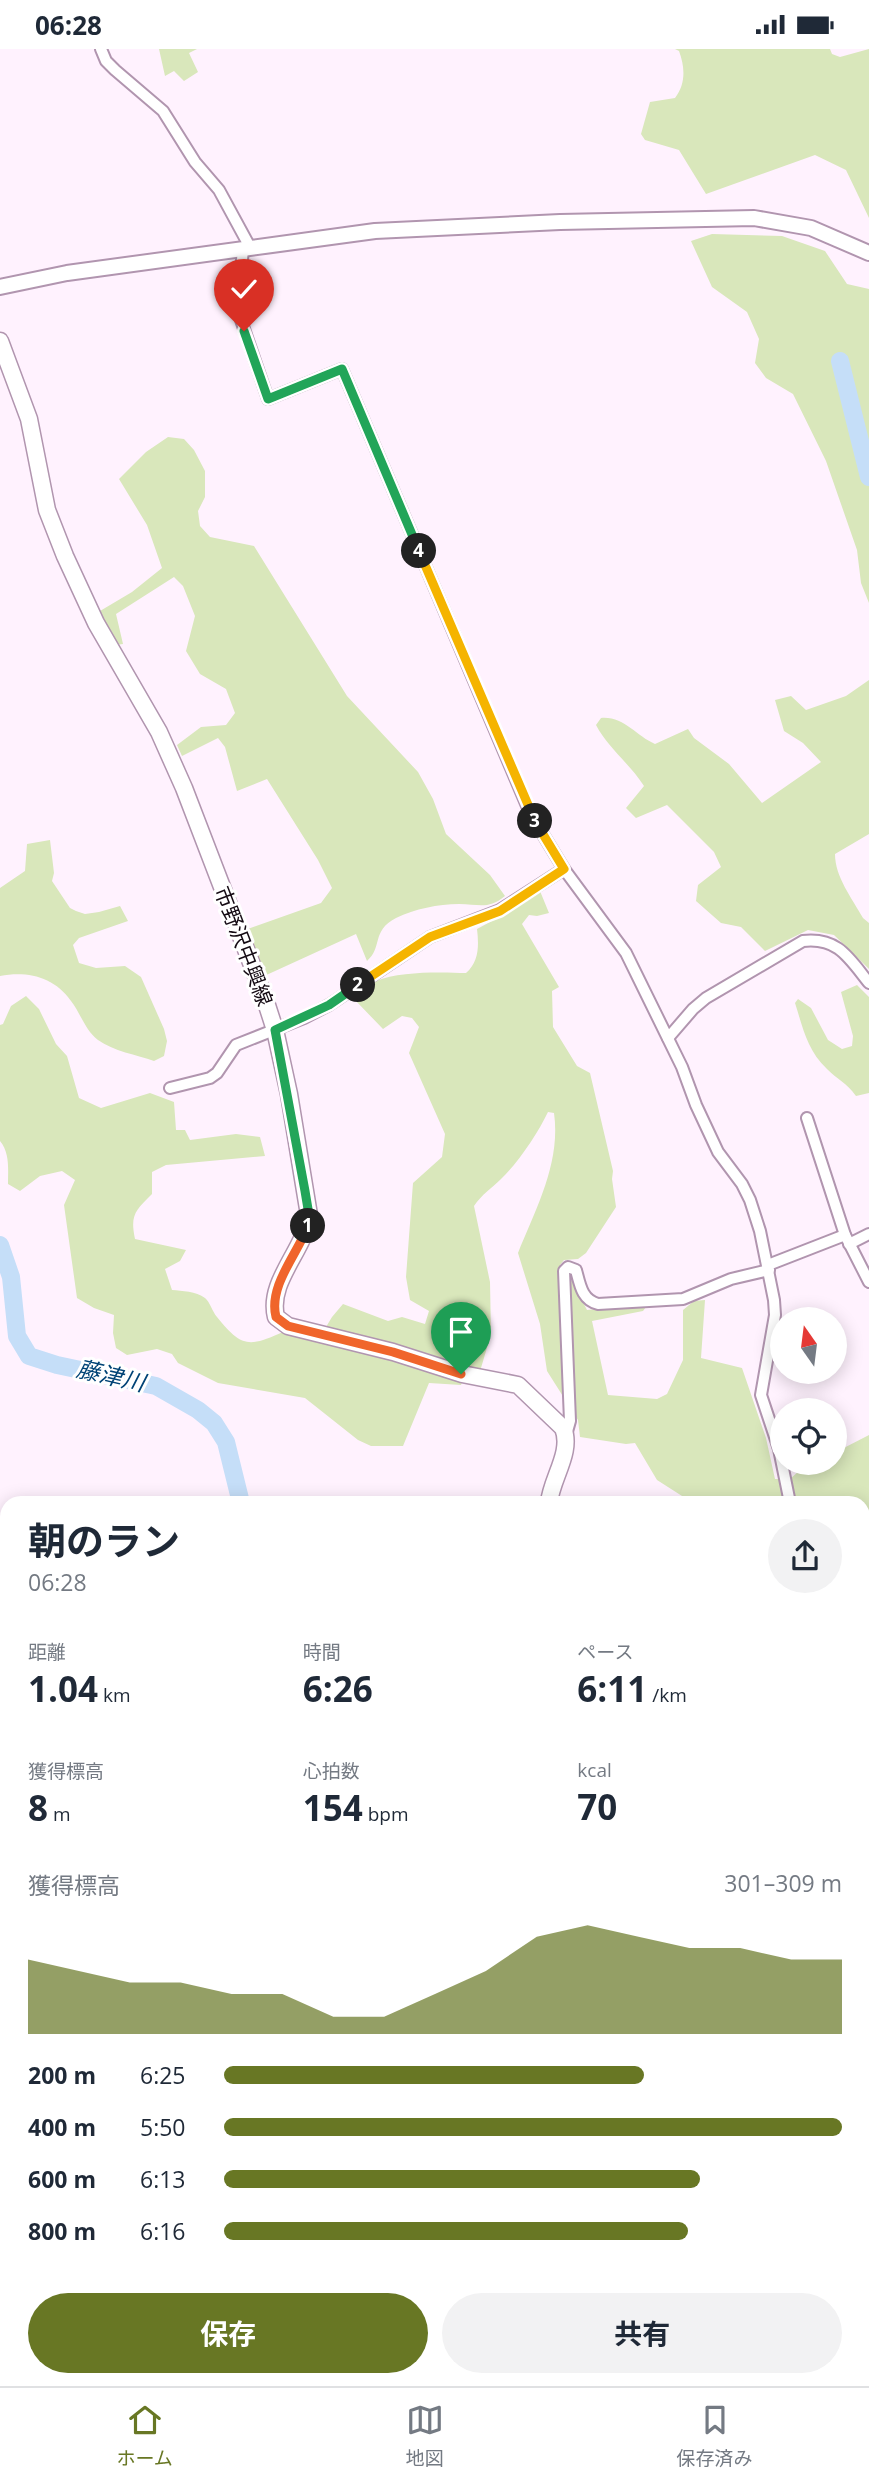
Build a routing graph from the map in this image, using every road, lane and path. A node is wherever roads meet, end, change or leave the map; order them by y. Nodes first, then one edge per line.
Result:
1 (101, 49) edge
2 (247, 249) junction
3 (869, 253) edge
4 (0, 287) edge
5 (0, 341) edge
6 (564, 869) junction
7 (869, 983) edge
8 (275, 1030) junction
9 (668, 1038) junction
10 (170, 1088) dead end
11 (807, 1118) dead end
12 (869, 1234) edge
13 (847, 1239) junction
14 (768, 1267) junction
15 (869, 1282) edge
16 (566, 1435) junction
17 (551, 1496) edge
18 (789, 1496) edge

1 - 2 street
2 - 3 street
2 - 4 street
2 - 6 street
5 - 8 main road, 市野沢中興線
6 - 8 street
6 - 9 street
7 - 9 street
8 - 10 street
8 - 16 main road, 市野沢中興線
9 - 14 street
11 - 13 street
12 - 13 street
13 - 14 street
13 - 15 street
14 - 16 street
14 - 18 street
16 - 17 main road

